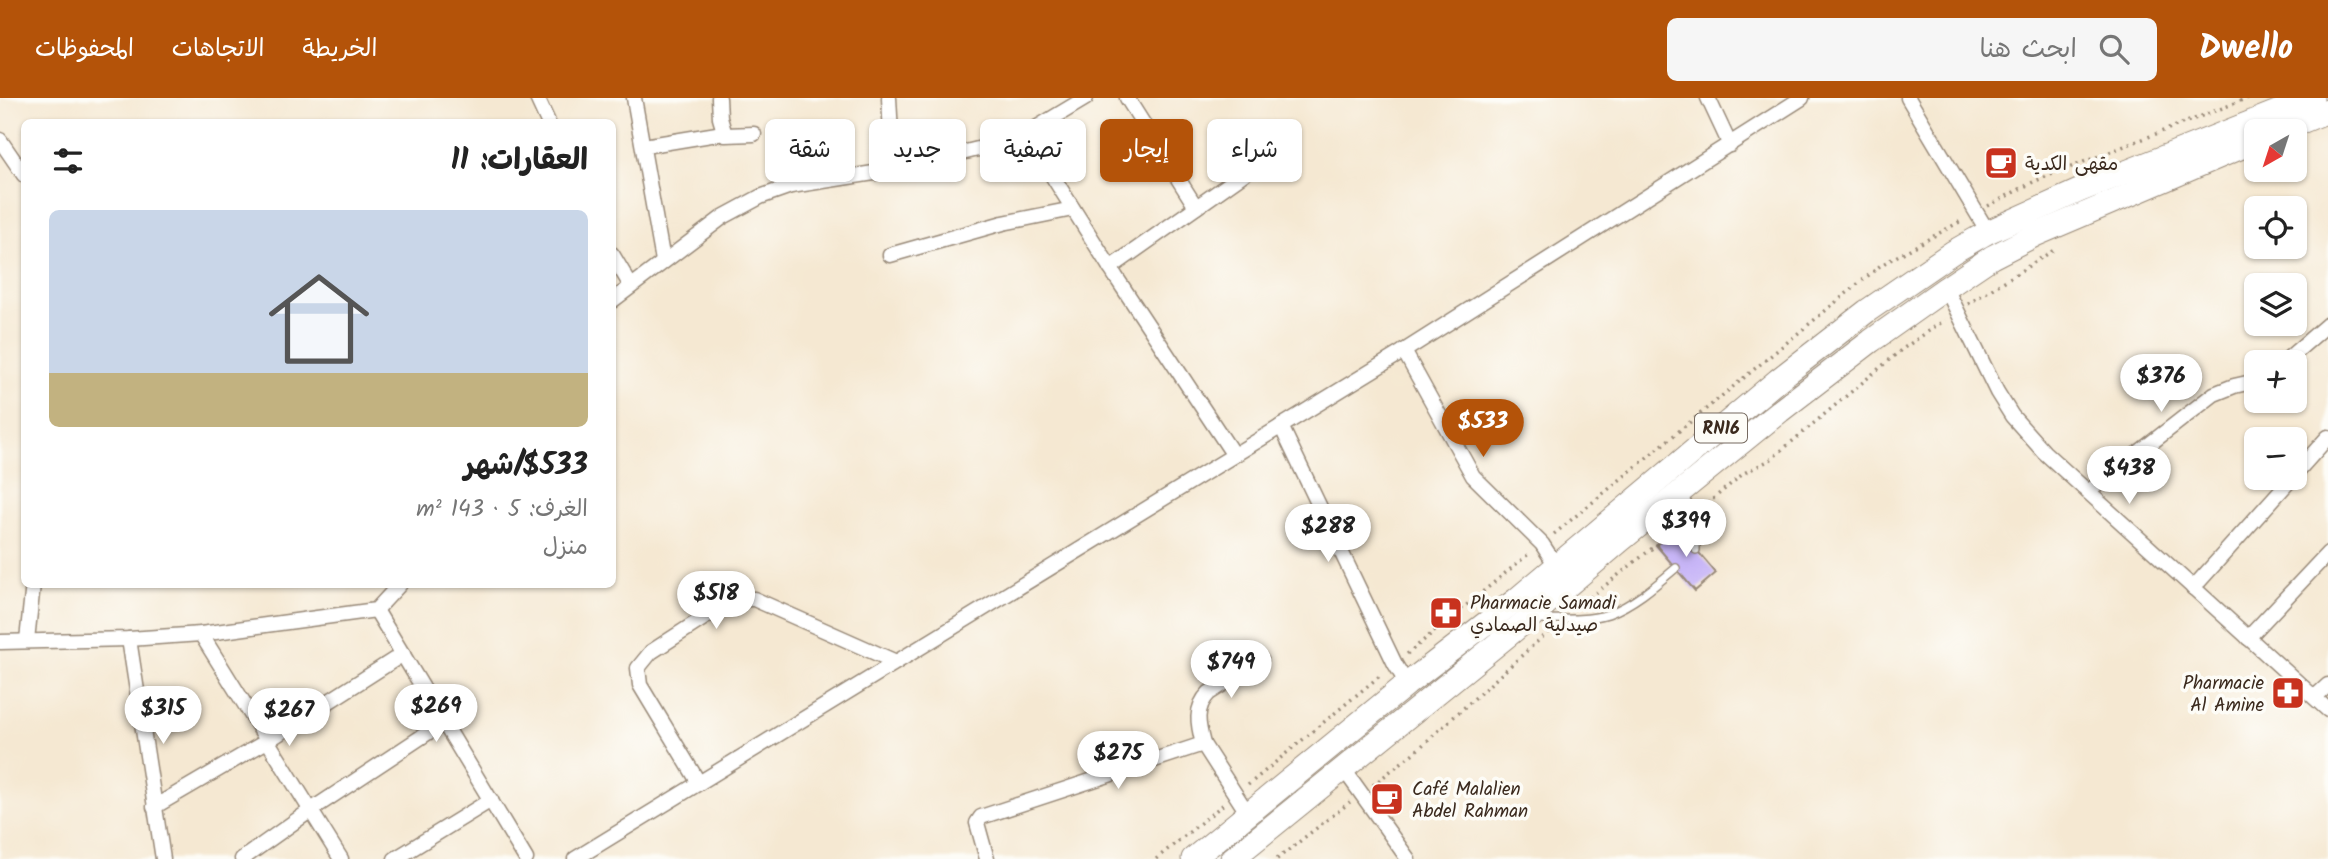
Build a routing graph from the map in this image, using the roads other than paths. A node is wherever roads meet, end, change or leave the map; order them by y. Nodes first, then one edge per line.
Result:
1 (537, 98) edge
2 (635, 98) edge
3 (719, 98) edge
4 (889, 98) edge
5 (1086, 98) edge
6 (1126, 98) edge
7 (1708, 98) edge
8 (1802, 98) edge
9 (1909, 98) edge
10 (2312, 98) edge
11 (2328, 111) edge
12 (547, 119) edge
13 (890, 119) edge
14 (1051, 119) edge
15 (2307, 120) edge
16 (723, 134) junction
17 (754, 134) dead end
18 (0, 140) edge
19 (1730, 145) junction
20 (644, 146) junction
21 (2244, 146) edge
22 (21, 171) edge
23 (869, 173) edge
24 (1056, 182) edge
25 (1232, 182) edge
26 (1196, 207) junction
27 (1073, 209) junction
28 (1987, 232) junction
29 (890, 255) dead end
30 (616, 261) edge
31 (663, 261) junction
32 (1110, 268) junction
33 (631, 286) junction
34 (1946, 288) junction
35 (616, 298) edge
36 (2328, 324) edge
37 (2298, 350) edge
38 (1404, 351) junction
39 (2244, 384) edge
40 (1281, 426) junction
41 (2328, 437) edge
42 (1233, 454) junction
43 (2307, 460) edge
44 (1681, 490) junction
45 (2280, 490) edge
46 (2088, 492) junction
47 (1696, 550) dead end
48 (2328, 553) edge
49 (1556, 567) junction
50 (1676, 568) dead end
51 (33, 588) edge
52 (396, 588) edge
53 (2193, 588) junction
54 (376, 610) junction
55 (1528, 619) junction
56 (201, 634) junction
57 (2248, 638) junction
58 (129, 639) junction
59 (27, 640) junction
60 (0, 642) edge
61 (403, 654) junction
62 (1261, 660) dead end
63 (896, 662) junction
64 (1407, 684) junction
65 (2328, 685) edge
66 (2315, 697) junction
67 (2328, 709) edge
68 (444, 722) junction
69 (267, 741) junction
70 (1203, 744) junction
71 (1343, 768) junction
72 (699, 783) junction
73 (491, 800) junction
74 (154, 807) junction
75 (310, 810) junction
76 (1248, 814) junction
77 (163, 859) edge
78 (242, 859) edge
79 (341, 859) edge
80 (395, 859) edge
81 (526, 859) edge
82 (575, 859) edge
83 (987, 859) edge
84 (1193, 859) edge
85 (1232, 859) edge
86 (1408, 859) edge

1 - 12 street
2 - 20 street
3 - 16 street
4 - 13 street
5 - 14 street
6 - 26 street
7 - 19 street
8 - 19 street
9 - 28 street
10 - 28 highway, RN16
11 - 15 highway
16 - 17 street
16 - 20 street
18 - 22 street
19 - 38 street
20 - 31 street
21 - 34 highway, RN16
23 - 31 street
24 - 27 street
25 - 26 street
26 - 32 street
27 - 29 street
27 - 32 street
28 - 49 highway, RN16
30 - 33 street
31 - 33 street
32 - 42 street
33 - 35 street
34 - 44 highway, RN16
34 - 46 street
36 - 37 street
38 - 40 street
38 - 49 street
39 - 46 street
40 - 42 street
40 - 64 street
41 - 43 street
42 - 63 street
44 - 47 lane
44 - 55 highway, RN16
45 - 53 street
46 - 53 street
48 - 57 street
49 - 64 highway, RN16
50 - 55 lane
51 - 59 street
52 - 54 street
53 - 57 street
54 - 56 street
54 - 61 street
55 - 71 highway, RN16
56 - 58 street
56 - 69 street
57 - 66 street
58 - 59 street
58 - 74 street
59 - 60 street
61 - 68 street
61 - 69 street
62 - 70 street
63 - 72 street
63 - 72 street
64 - 76 highway, RN16
65 - 66 street
66 - 67 street
68 - 73 street
68 - 75 street
69 - 74 street
69 - 75 street
70 - 76 street
70 - 83 street
71 - 85 highway, RN16
71 - 86 street
72 - 82 street
73 - 80 street
73 - 81 street
74 - 77 street
75 - 78 street
75 - 79 street
76 - 84 highway, RN16

